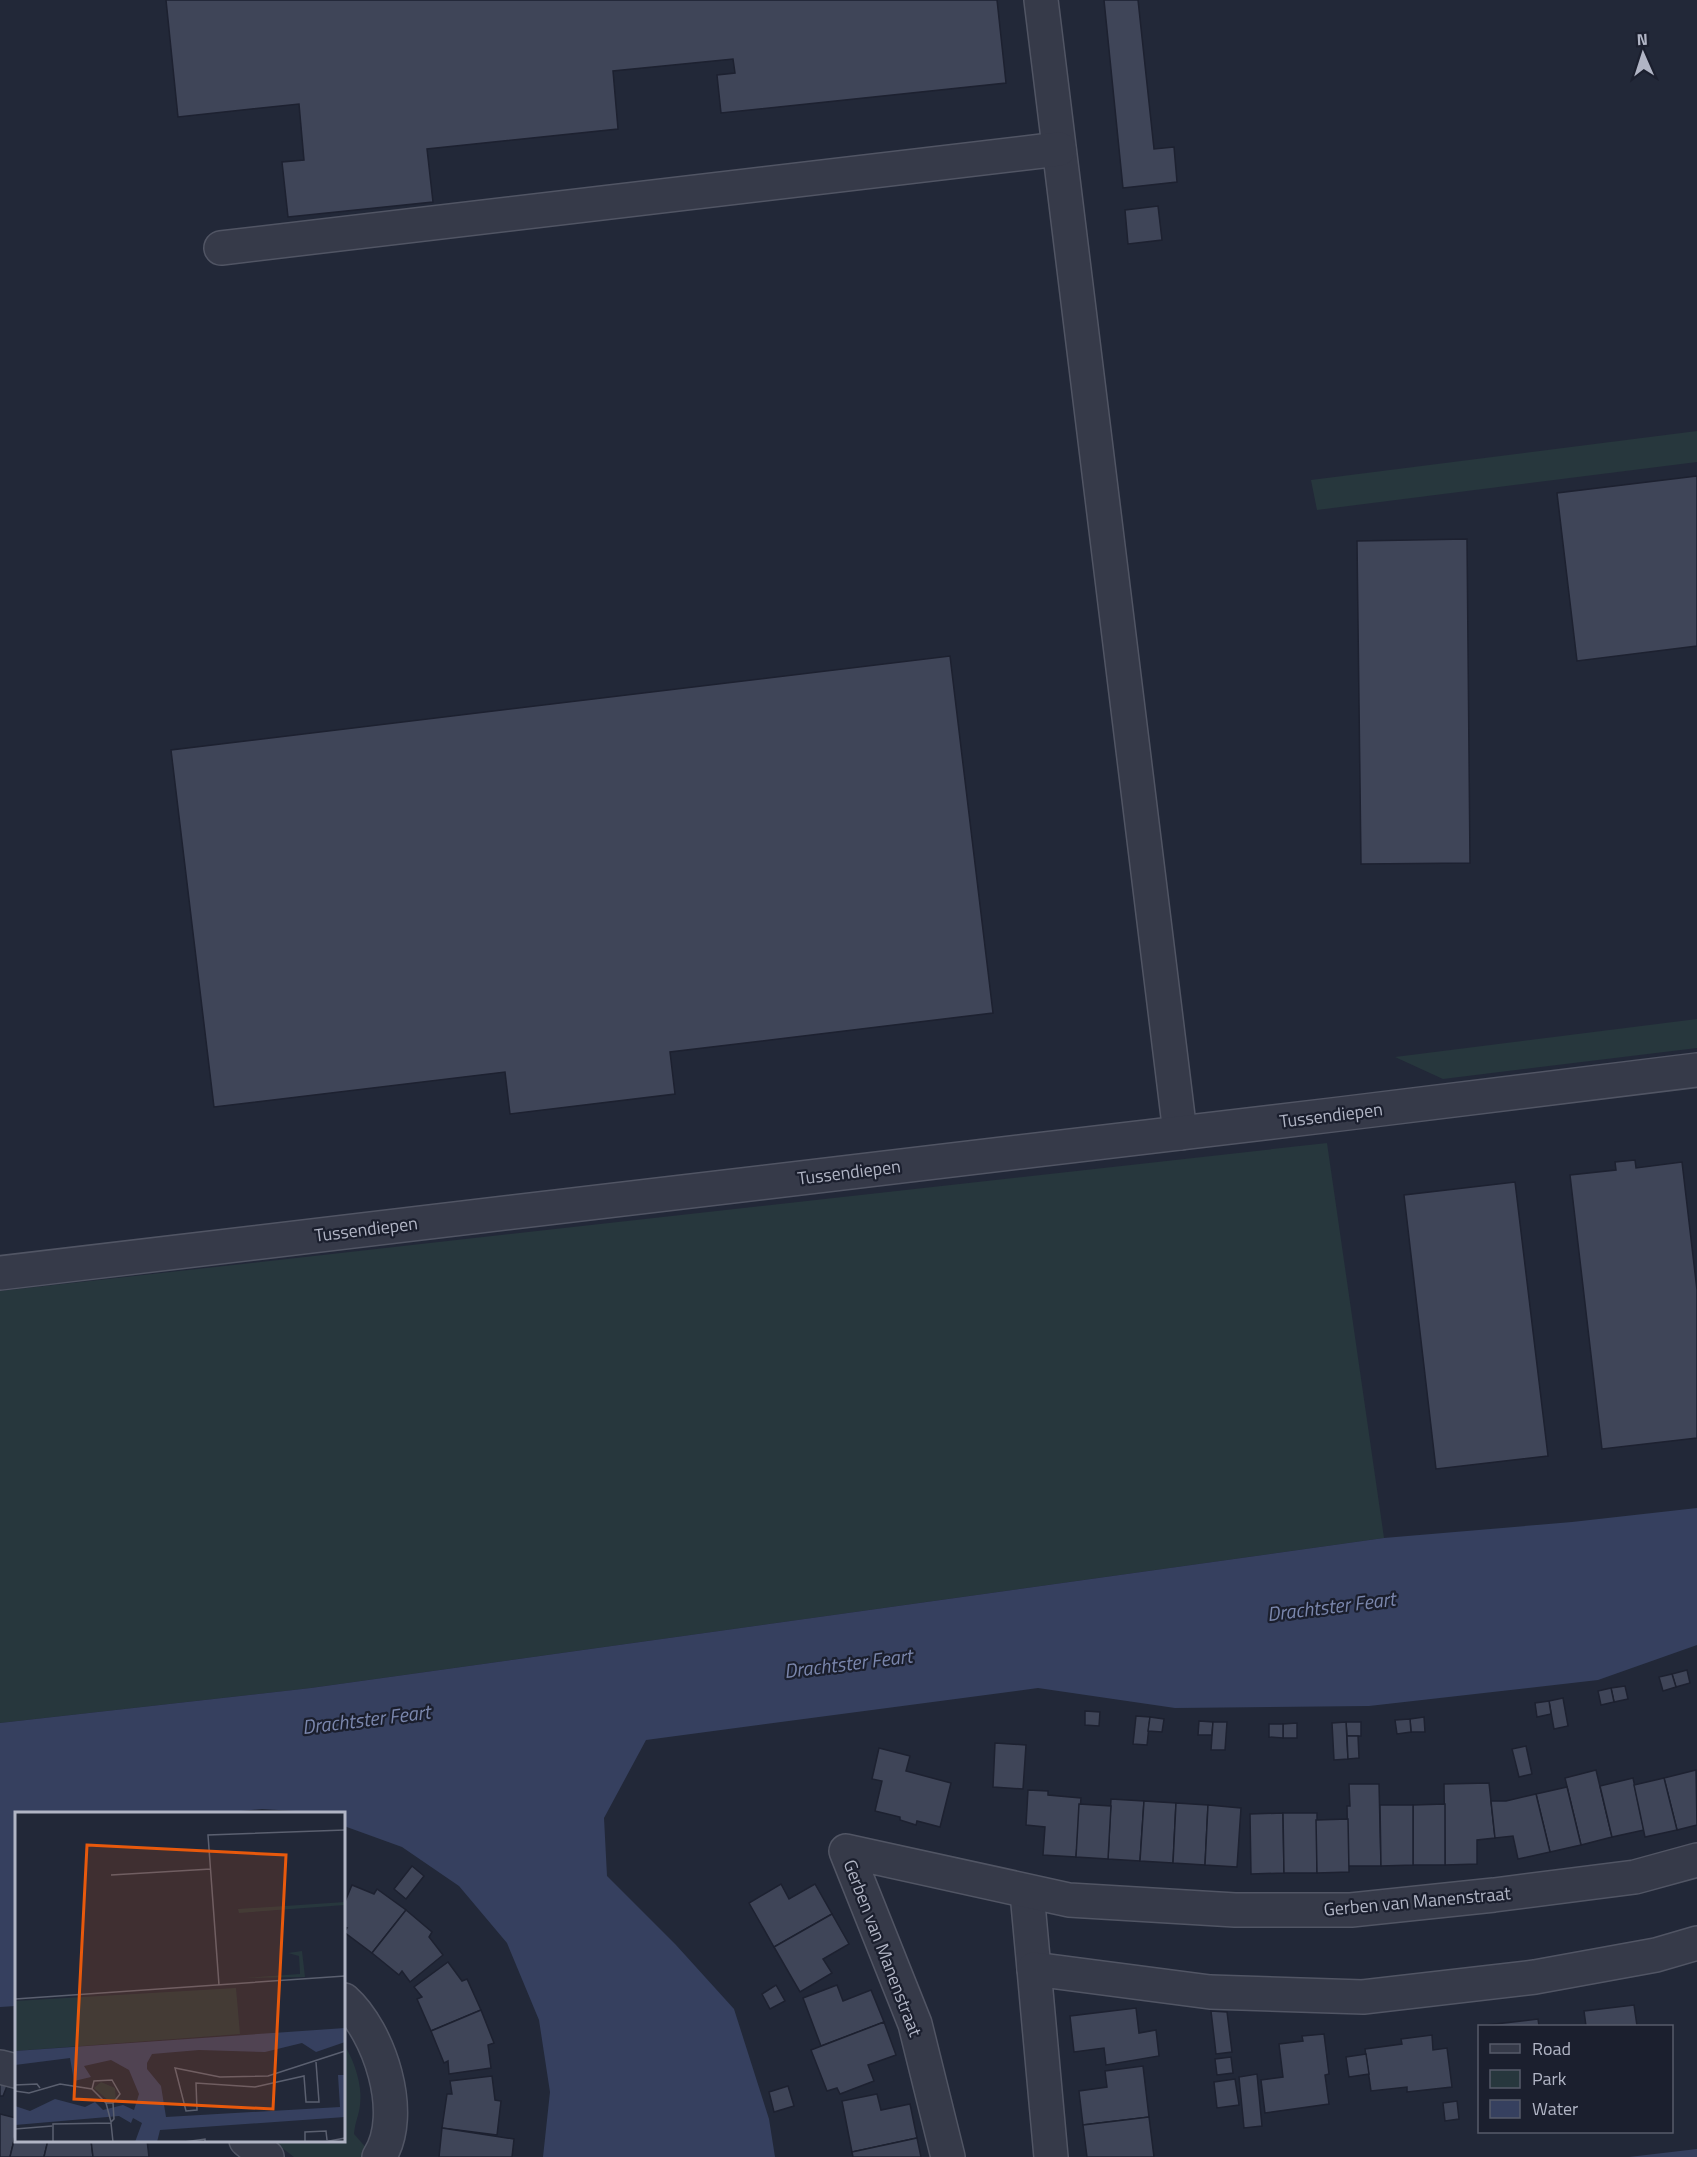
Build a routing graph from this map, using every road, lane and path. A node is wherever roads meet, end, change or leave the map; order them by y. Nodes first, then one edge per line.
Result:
1 (1041, 0) edge
2 (1059, 149) junction
3 (221, 248) dead end
4 (1697, 1070) edge
5 (1180, 1133) junction
6 (0, 1273) edge
7 (1697, 1860) edge
8 (1027, 1893) junction
9 (1697, 1943) edge
10 (1034, 1969) junction
11 (345, 2001) edge
12 (0, 2067) edge
13 (15, 2071) edge
14 (248, 2142) edge
15 (267, 2157) edge
16 (379, 2157) edge
17 (948, 2157) edge
18 (1051, 2157) edge

1 - 2 street
2 - 3 street
2 - 5 street
4 - 5 street, Tussendiepen
5 - 6 street, Tussendiepen
7 - 8 street, Gerben van Manenstraat
8 - 10 street
8 - 17 street, Gerben van Manenstraat
9 - 10 street
10 - 18 street
11 - 16 street
12 - 13 street
14 - 15 street

